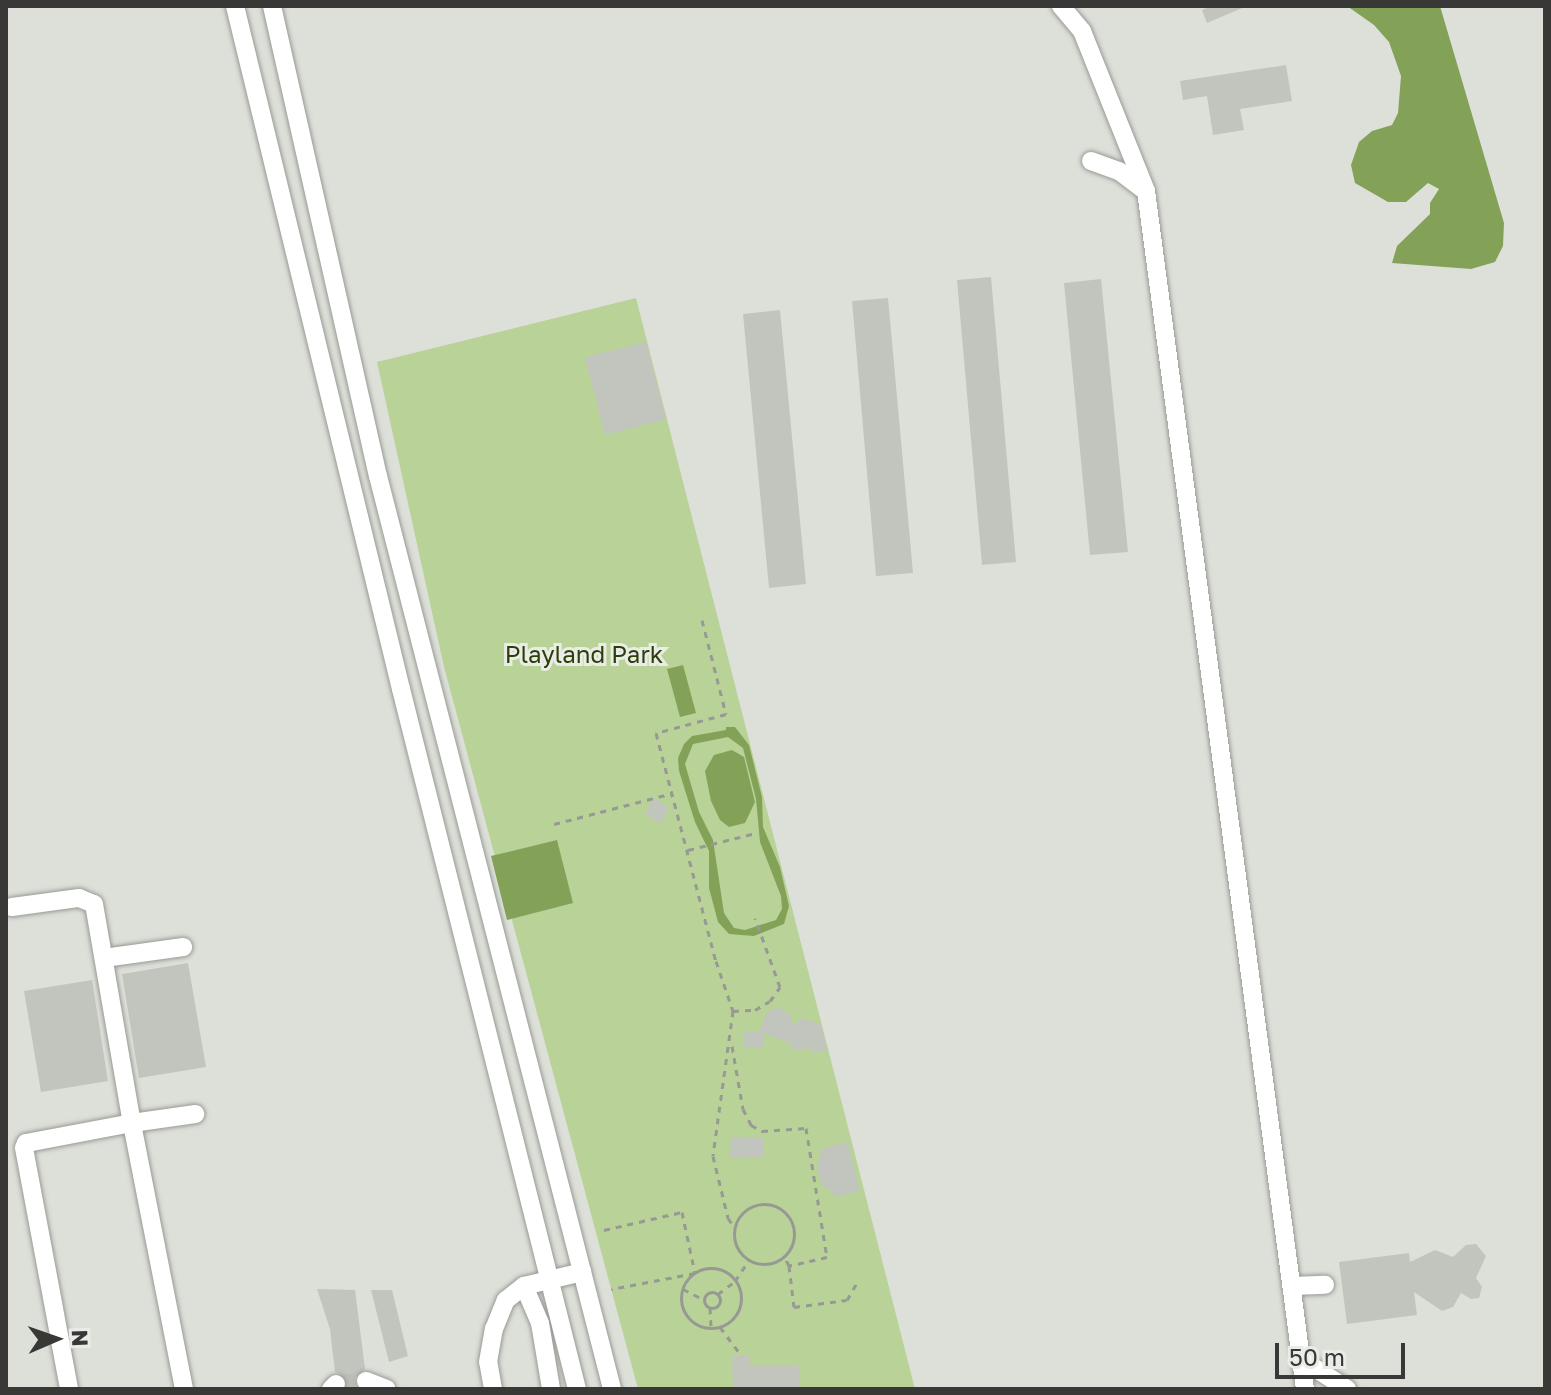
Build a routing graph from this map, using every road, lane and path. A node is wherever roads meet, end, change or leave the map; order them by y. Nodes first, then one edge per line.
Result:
1 (235, 6) edge
2 (272, 6) edge
3 (1061, 6) edge
4 (1091, 161) dead end
5 (308, 164) junction
6 (274, 168) junction
7 (1146, 191) junction
8 (319, 213) junction
9 (287, 218) junction
10 (702, 620) dead end
11 (673, 793) junction
12 (554, 824) dead end
13 (756, 833) dead end
14 (688, 850) junction
15 (12, 907) dead end
16 (755, 918) dead end
17 (183, 947) dead end
18 (104, 958) junction
19 (733, 1011) junction
20 (732, 1042) junction
21 (195, 1114) dead end
22 (132, 1123) junction
23 (735, 1228) junction
24 (604, 1230) dead end
25 (784, 1255) junction
26 (749, 1260) junction
27 (789, 1266) junction
28 (582, 1272) junction
29 (695, 1273) junction
30 (550, 1277) junction
31 (735, 1281) junction
32 (857, 1283) dead end
33 (1325, 1285) dead end
34 (524, 1286) junction
35 (1292, 1286) junction
36 (612, 1289) dead end
37 (683, 1289) junction
38 (718, 1294) junction
39 (703, 1299) junction
40 (710, 1308) junction
41 (720, 1327) junction
42 (711, 1328) junction
43 (742, 1356) dead end
44 (1301, 1359) junction
45 (366, 1381) dead end
46 (69, 1389) edge
47 (184, 1389) edge
48 (387, 1389) edge
49 (493, 1389) edge
50 (551, 1389) edge
51 (577, 1389) edge
52 (612, 1389) edge
53 (1305, 1389) edge
54 (1347, 1389) edge

1 - 6 street
2 - 5 street
3 - 7 street
4 - 7 street
5 - 6 street
5 - 8 street
6 - 9 street
7 - 35 street
8 - 9 street
8 - 28 street
9 - 30 street
10 - 11 path
11 - 12 path
11 - 14 path
13 - 14 path
14 - 19 path
15 - 18 street
16 - 19 path
17 - 18 street
18 - 22 street
19 - 20 path
20 - 23 path
20 - 27 path
21 - 22 street
22 - 46 street
22 - 47 street
23 - 25 path
23 - 26 path
24 - 29 path
25 - 26 path
25 - 27 path
26 - 31 path
27 - 32 path
28 - 30 street
28 - 52 street
29 - 31 path
29 - 36 path
29 - 37 path
30 - 34 street
30 - 51 street
31 - 38 path
31 - 41 path
33 - 35 street
34 - 49 street
34 - 50 street
35 - 44 street
37 - 39 path
37 - 42 path
38 - 39 path
38 - 40 path
39 - 40 path
40 - 42 path
41 - 42 path
41 - 43 path
44 - 53 street
44 - 54 street
45 - 48 street

